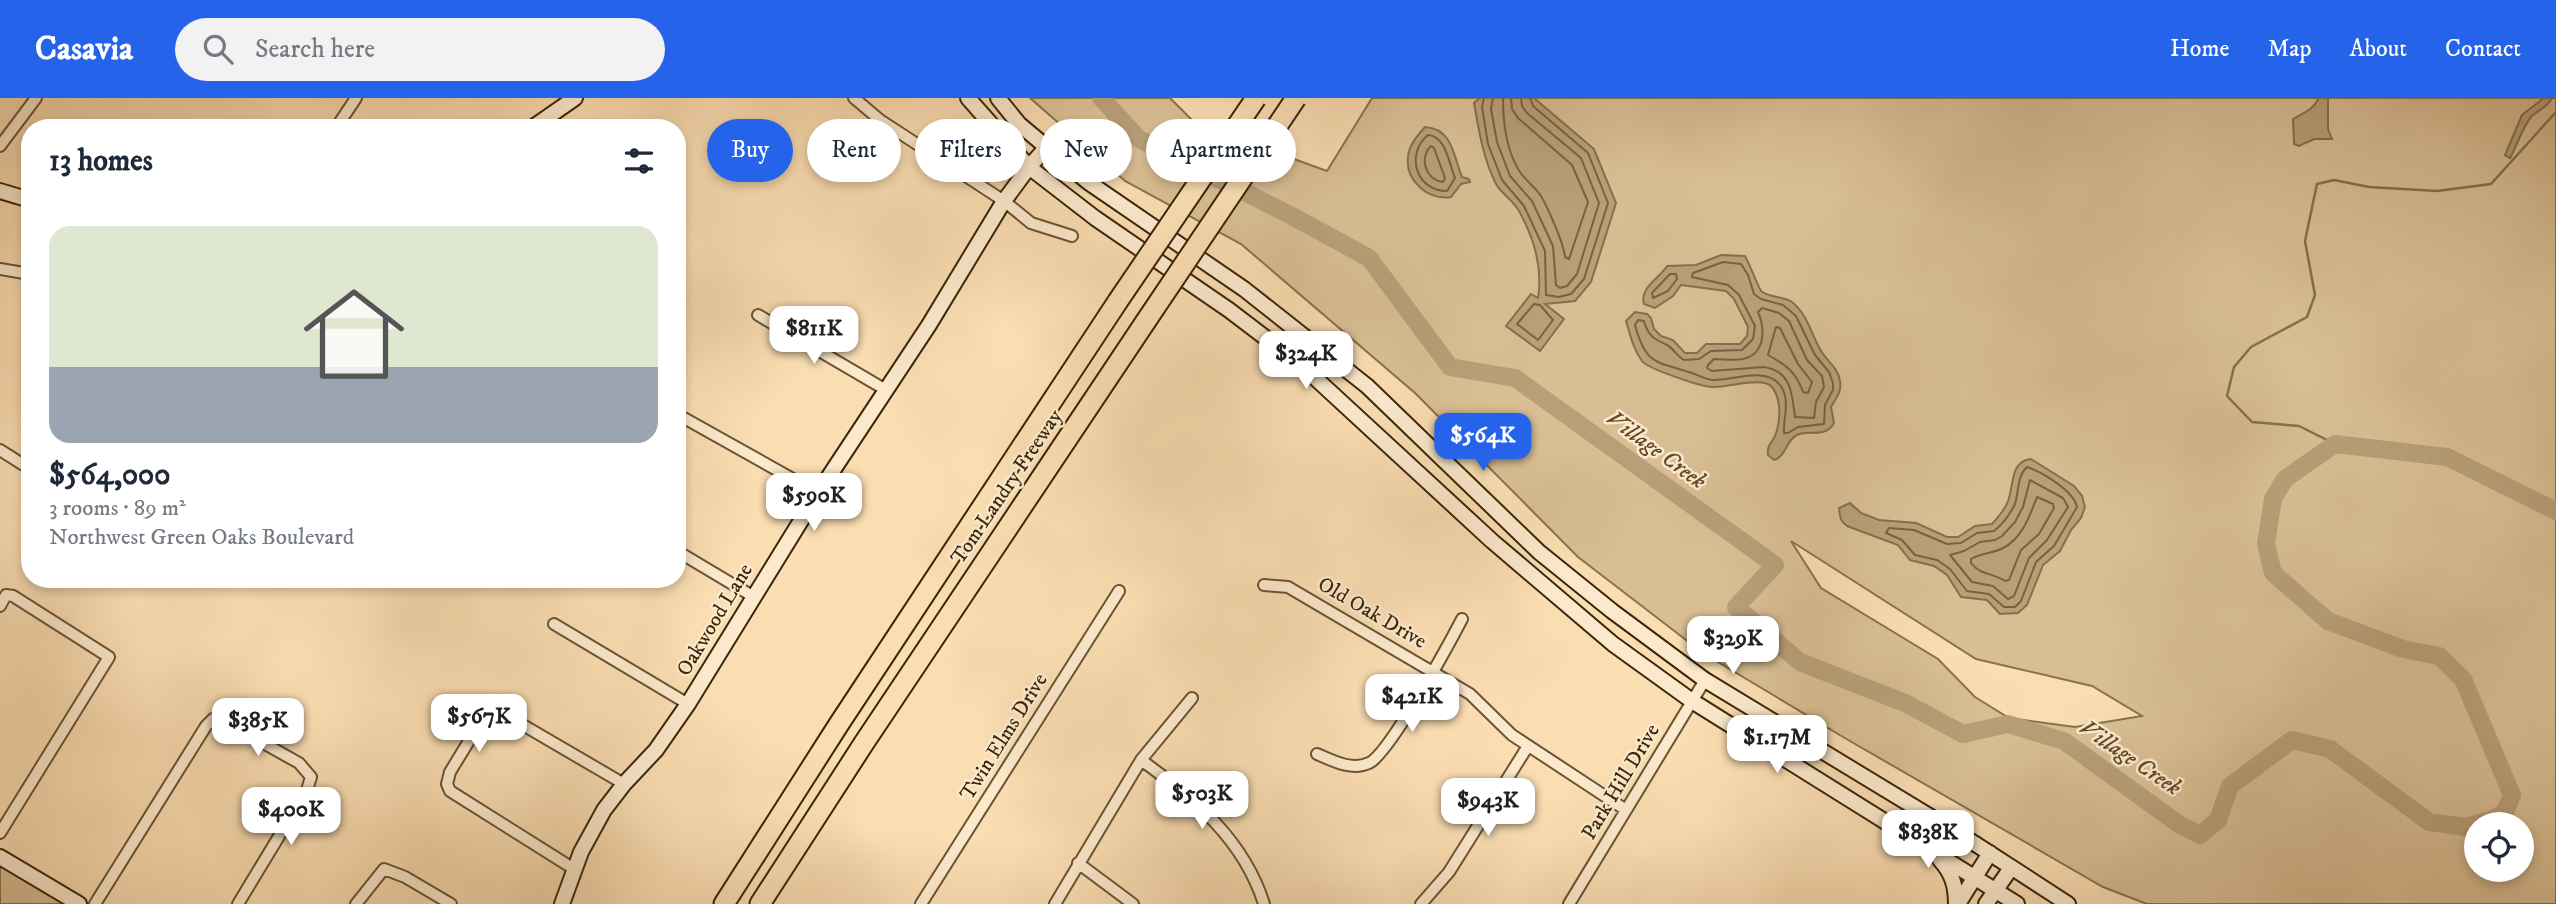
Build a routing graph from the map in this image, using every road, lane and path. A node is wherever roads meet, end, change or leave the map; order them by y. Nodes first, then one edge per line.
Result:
1 (36, 98) edge
2 (356, 98) edge
3 (575, 98) edge
4 (854, 98) edge
5 (968, 98) edge
6 (998, 98) edge
7 (1255, 98) edge
8 (1296, 98) edge
9 (342, 119) edge
10 (545, 119) edge
11 (1040, 143) edge
12 (0, 146) edge
13 (1040, 154) edge
14 (1028, 167) junction
15 (1088, 182) edge
16 (0, 191) edge
17 (21, 197) edge
18 (1004, 201) junction
19 (1072, 236) dead end
20 (0, 269) edge
21 (21, 272) edge
22 (758, 315) dead end
23 (886, 390) junction
24 (686, 419) edge
25 (0, 450) edge
26 (21, 463) edge
27 (818, 493) junction
28 (686, 556) edge
29 (1264, 585) dead end
30 (1119, 591) dead end
31 (754, 597) junction
32 (0, 606) edge
33 (1462, 619) dead end
34 (554, 624) dead end
35 (1434, 671) junction
36 (1705, 680) junction
37 (1192, 698) dead end
38 (1692, 701) junction
39 (688, 704) junction
40 (1528, 746) junction
41 (1317, 754) dead end
42 (1141, 760) junction
43 (624, 784) junction
44 (1626, 810) junction
45 (0, 833) edge
46 (1932, 852) junction
47 (1990, 853) junction
48 (0, 857) edge
49 (1078, 863) junction
50 (2011, 868) junction
51 (574, 869) junction
52 (1974, 878) junction
53 (1995, 891) junction
54 (79, 904) edge
55 (96, 904) edge
56 (238, 904) edge
57 (356, 904) edge
58 (451, 904) edge
59 (562, 904) edge
60 (724, 904) edge
61 (760, 904) edge
62 (921, 904) edge
63 (1055, 904) edge
64 (1133, 904) edge
65 (1264, 904) edge
66 (1421, 904) edge
67 (1569, 904) edge
68 (1957, 904) edge
69 (1986, 904) edge
70 (2017, 904) edge
71 (2068, 904) edge

1 - 12 street
2 - 9 street
3 - 10 main road
4 - 18 street
5 - 14 main road
6 - 11 main road
7 - 60 highway, Tom Landry Freeway, bridge
8 - 61 highway, Tom Landry Freeway, bridge
13 - 14 main road, Oakwood Lane
14 - 18 main road, Oakwood Lane
14 - 38 main road
15 - 36 main road
16 - 17 main road
18 - 19 street
18 - 23 main road, Oakwood Lane
20 - 21 street
22 - 23 street
23 - 27 main road, Oakwood Lane
24 - 27 street
25 - 26 street
27 - 31 main road, Oakwood Lane
28 - 31 street
29 - 35 street, Old Oak Drive
30 - 62 street, Twin Elms Drive
31 - 39 main road, Oakwood Lane
32 - 45 street
33 - 35 street
34 - 39 street
35 - 40 street, Old Oak Drive
35 - 41 street
36 - 38 street, Park Hill Drive
36 - 47 main road
37 - 42 street
38 - 44 street, Park Hill Drive
38 - 46 main road
39 - 43 main road, Oakwood Lane
40 - 44 street, Old Oak Drive
40 - 66 street
42 - 49 street
42 - 65 street
43 - 51 main road, Oakwood Lane
43 - 51 street
44 - 67 street, Park Hill Drive
46 - 52 main road
46 - 68 main road
47 - 50 main road
47 - 52 main road
48 - 54 main road
49 - 63 street
49 - 64 street
50 - 53 main road
50 - 71 main road
51 - 59 main road, Oakwood Lane
52 - 53 main road
52 - 68 main road
53 - 69 main road
53 - 70 main road
55 - 56 street
57 - 58 street

